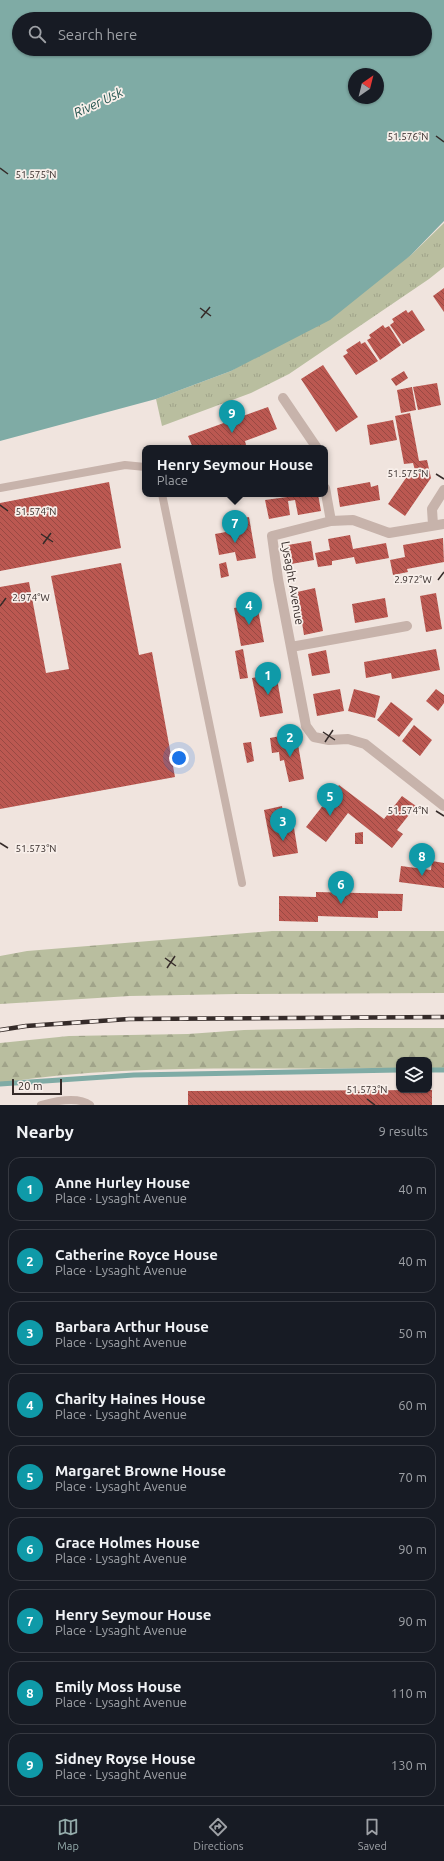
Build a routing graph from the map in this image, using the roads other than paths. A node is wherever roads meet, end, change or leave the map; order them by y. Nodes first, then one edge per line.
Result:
1 (283, 398) dead end
2 (315, 445) edge
3 (142, 467) edge
4 (0, 488) edge
5 (444, 490) edge
6 (163, 497) edge
7 (327, 497) edge
8 (331, 521) junction
9 (444, 524) edge
10 (433, 525) junction
11 (407, 626) dead end
12 (291, 647) junction
13 (444, 806) edge
14 (242, 883) dead end
15 (41, 1105) edge
16 (90, 1105) edge

1 - 2 street
3 - 4 lane
5 - 10 street
6 - 14 lane
7 - 8 street
8 - 10 street, Lysaght Avenue
8 - 12 street, Lysaght Avenue
9 - 10 street, Lysaght Avenue
11 - 12 street
12 - 13 street, Lysaght Avenue
15 - 16 lane

